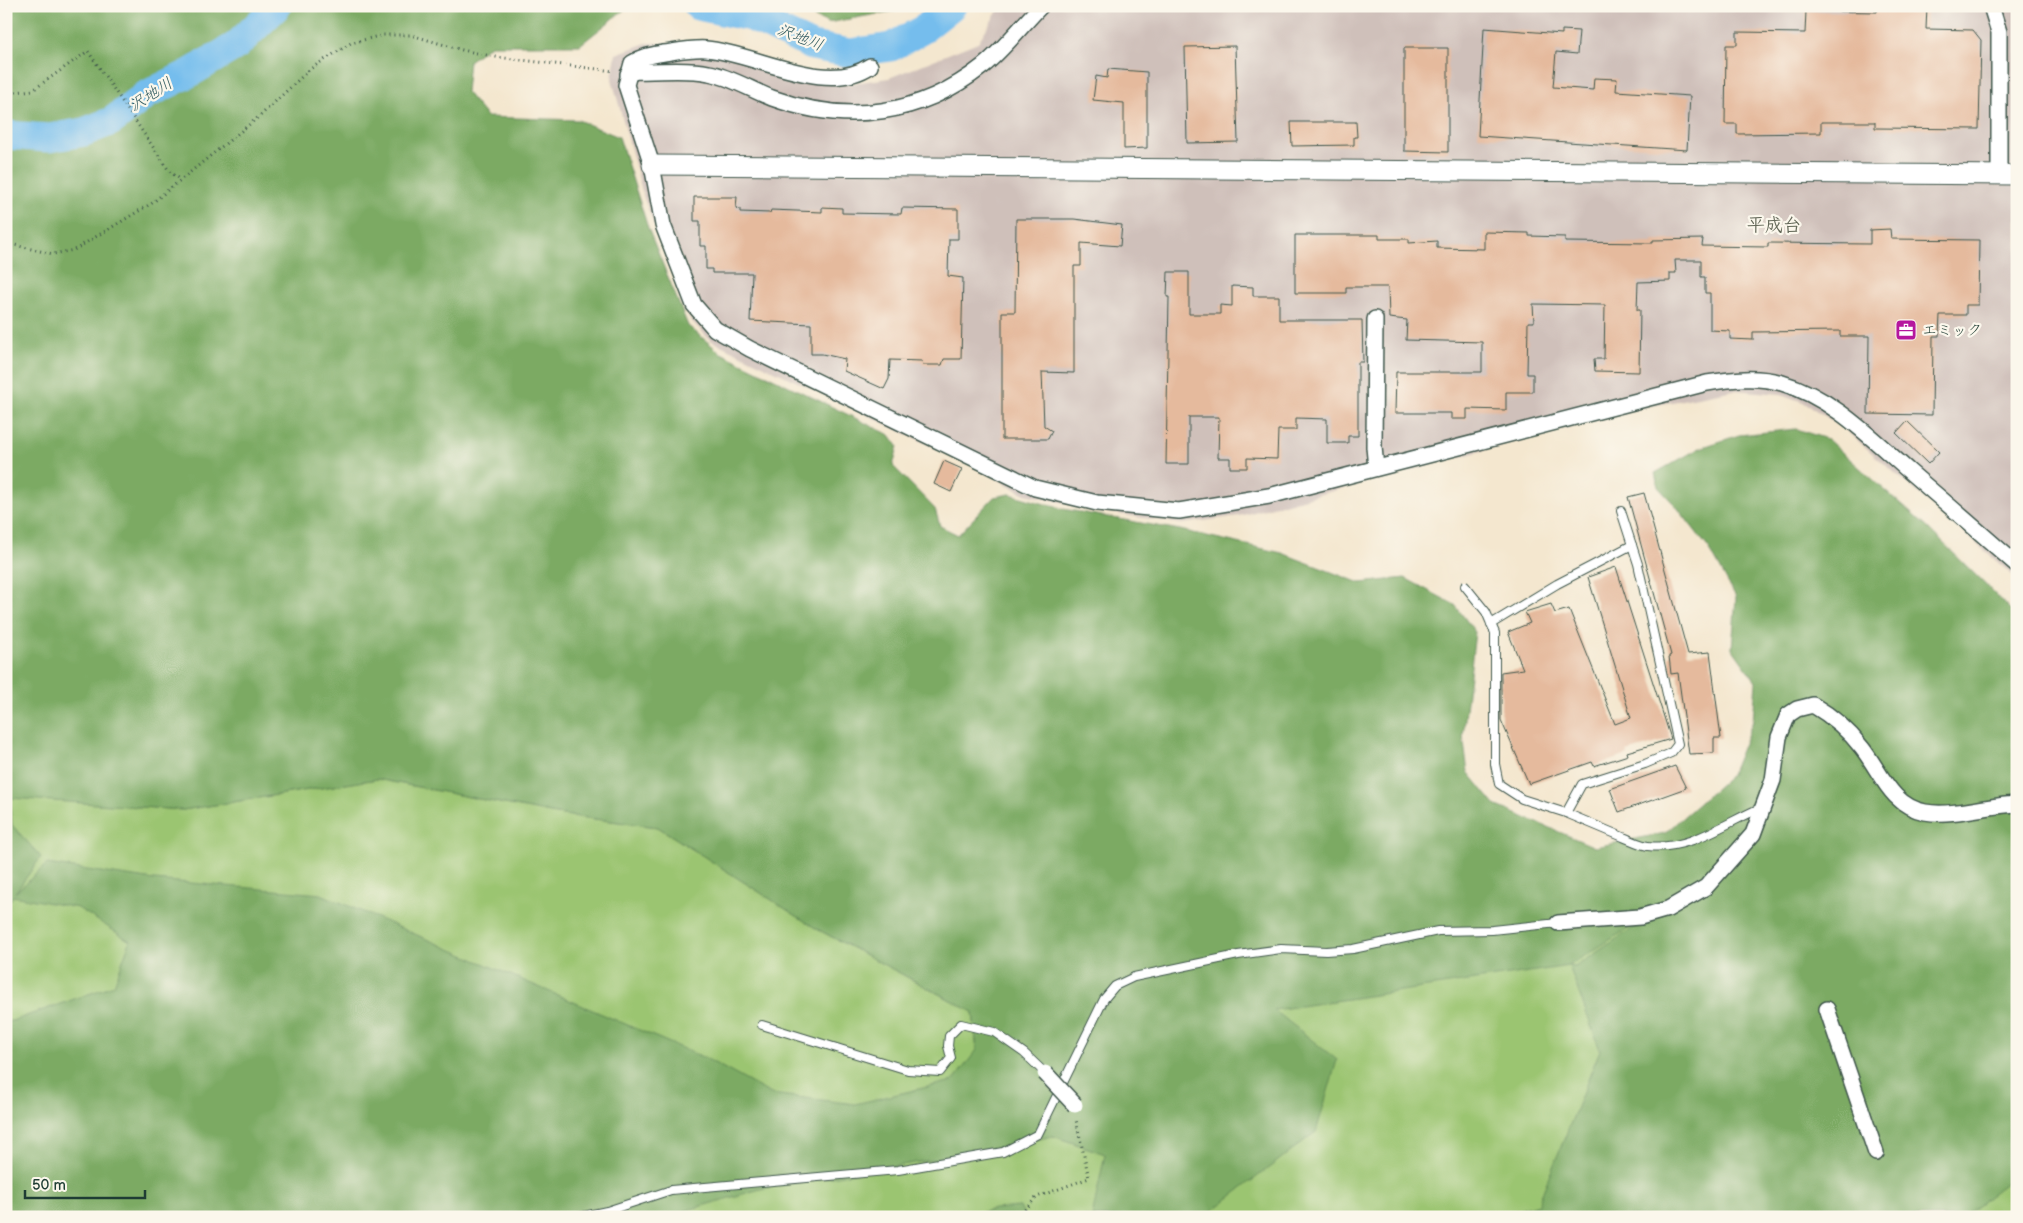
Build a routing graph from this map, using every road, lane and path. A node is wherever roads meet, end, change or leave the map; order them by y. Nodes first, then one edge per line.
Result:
1 (1041, 6) edge
2 (1991, 6) edge
3 (870, 66) dead end
4 (628, 74) junction
5 (6, 93) edge
6 (652, 165) junction
7 (2008, 175) edge
8 (180, 180) junction
9 (6, 243) edge
10 (1376, 319) dead end
11 (1376, 468) junction
12 (1621, 511) dead end
13 (1632, 544) junction
14 (2017, 565) edge
15 (1464, 586) dead end
16 (1491, 624) junction
17 (2017, 804) edge
18 (1763, 807) junction
19 (1566, 812) junction
20 (1558, 923) joint
21 (1827, 1009) dead end
22 (762, 1025) dead end
23 (1045, 1074) joint
24 (1075, 1105) joint
25 (1876, 1153) dead end
26 (579, 1217) edge
27 (1018, 1217) edge

1 - 4 street
2 - 7 street
3 - 4 street
4 - 6 street
4 - 8 path
5 - 8 path
6 - 7 street
6 - 11 street
8 - 9 path
10 - 11 street
11 - 14 street
12 - 13 lane
13 - 16 lane
13 - 19 lane
15 - 16 lane
16 - 19 lane
17 - 18 street
18 - 19 lane
18 - 20 street
20 - 26 lane
21 - 25 street
22 - 23 lane
23 - 24 street, bridge
24 - 27 path

